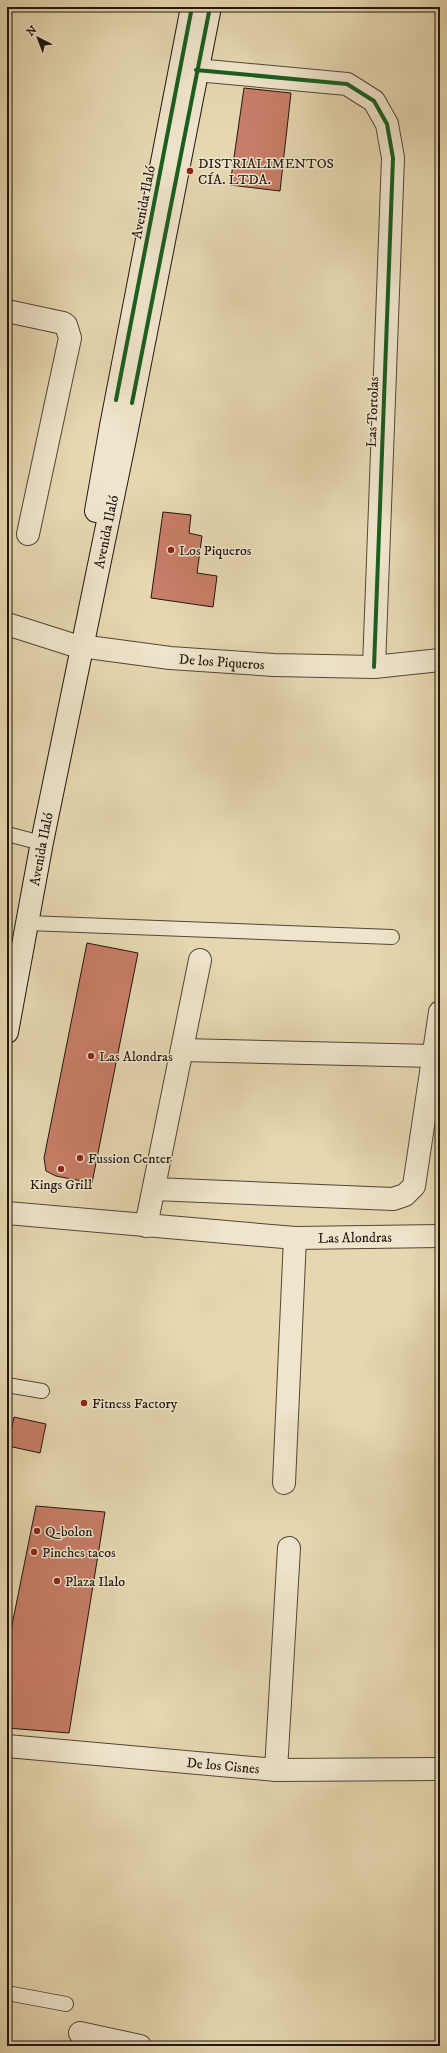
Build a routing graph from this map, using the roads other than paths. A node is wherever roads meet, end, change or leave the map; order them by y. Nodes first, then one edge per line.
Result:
1 (192, 7) edge
2 (210, 7) edge
3 (196, 70) junction
4 (7, 311) edge
5 (28, 534) dead end
6 (7, 624) edge
7 (78, 646) junction
8 (440, 660) edge
9 (374, 667) junction
10 (7, 834) edge
11 (30, 840) junction
12 (28, 923) junction
13 (392, 937) dead end
14 (200, 960) dead end
15 (7, 967) edge
16 (440, 1012) edge
17 (7, 1032) edge
18 (182, 1050) junction
19 (432, 1056) junction
20 (154, 1189) junction
21 (7, 1213) edge
22 (146, 1226) junction
23 (440, 1236) edge
24 (295, 1238) junction
25 (7, 1385) edge
26 (42, 1390) dead end
27 (284, 1483) dead end
28 (289, 1548) dead end
29 (7, 1746) edge
30 (440, 1769) edge
31 (276, 1770) junction
32 (7, 1993) edge
33 (66, 2004) dead end
34 (80, 2033) dead end
35 (140, 2046) edge

1 - 7 street, Avenida Ilaló
2 - 3 street, Avenida Ilaló
3 - 7 street, Avenida Ilaló
3 - 9 street, Las Tortolas
4 - 5 street
6 - 7 street, De los Piqueros
7 - 9 street, De los Piqueros
7 - 11 street, Avenida Ilaló
7 - 12 street, Avenida Ilaló
8 - 9 street, De los Piqueros
10 - 11 lane
11 - 15 street, Avenida Ilaló
12 - 13 lane
12 - 17 street, Avenida Ilaló
14 - 18 street
16 - 19 street
18 - 19 street
18 - 20 street
19 - 20 street
20 - 22 street
21 - 22 street, Las Alondras
22 - 24 street, Las Alondras
23 - 24 street, Las Alondras
24 - 27 street
25 - 26 lane
28 - 31 street
29 - 31 street, De los Cisnes
30 - 31 street, De los Cisnes
32 - 33 lane
34 - 35 street

